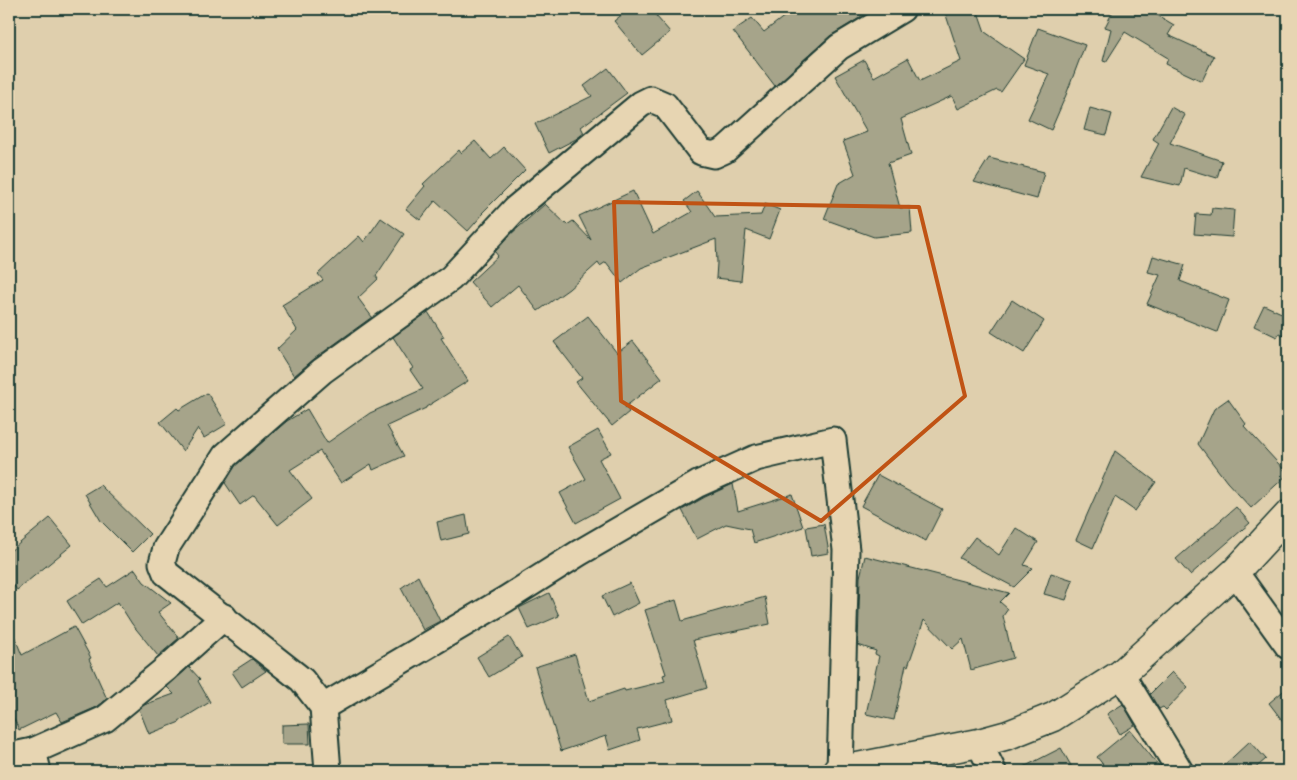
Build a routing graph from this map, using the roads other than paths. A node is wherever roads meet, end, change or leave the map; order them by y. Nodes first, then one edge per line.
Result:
1 (902, 9) edge
2 (1288, 515) edge
3 (1235, 572) junction
4 (224, 617) junction
5 (1288, 646) edge
6 (1121, 674) junction
7 (323, 708) junction
8 (979, 743) junction
9 (9, 756) edge
10 (36, 761) edge
11 (328, 771) edge
12 (839, 771) edge
13 (994, 771) edge
14 (1180, 771) edge

1 - 4 street
2 - 3 main road
3 - 5 street
3 - 6 main road
4 - 7 street
4 - 10 street
6 - 8 main road
6 - 14 street
7 - 11 street
7 - 12 street
8 - 12 main road
8 - 13 street
9 - 10 street

